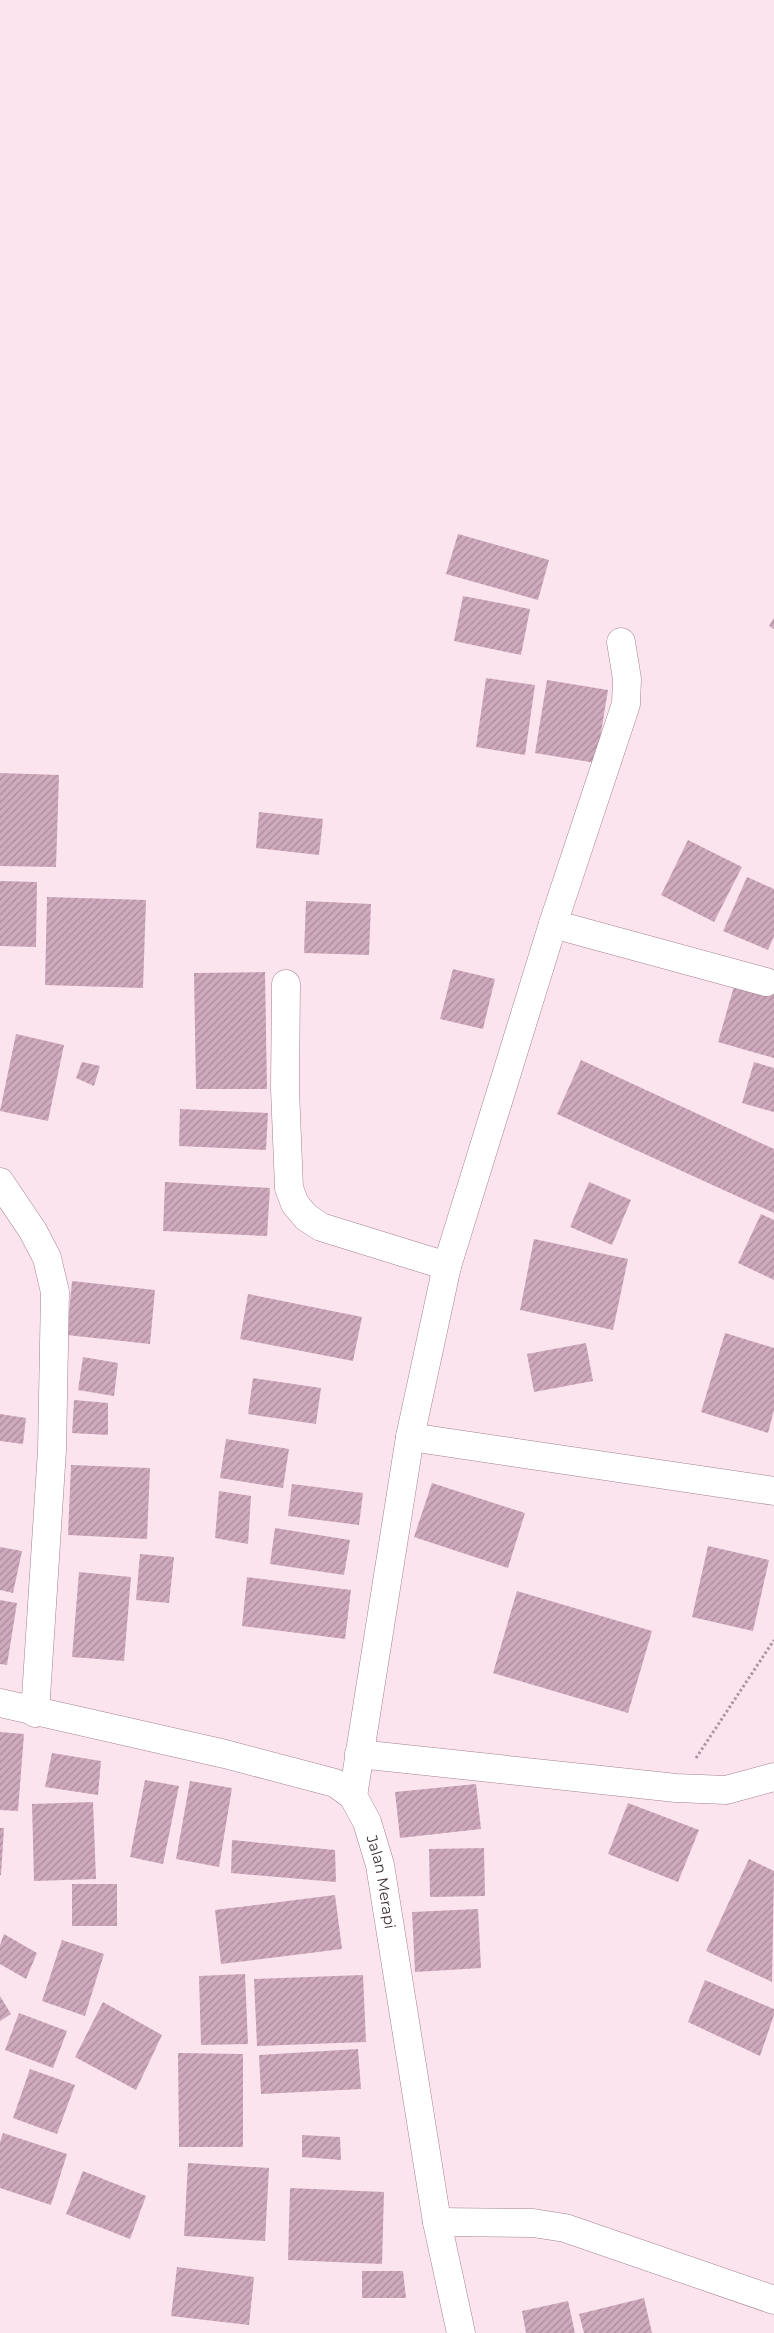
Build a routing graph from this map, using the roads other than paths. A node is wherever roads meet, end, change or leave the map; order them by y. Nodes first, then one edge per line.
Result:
1 (620, 642) dead end
2 (553, 924) junction
3 (766, 982) dead end
4 (286, 984) dead end
5 (0, 1182) edge
6 (447, 1266) junction
7 (410, 1437) junction
8 (774, 1491) edge
9 (0, 1703) edge
10 (36, 1713) junction
11 (359, 1754) junction
12 (774, 1777) edge
13 (353, 1796) junction
14 (437, 2222) junction
15 (774, 2300) edge
16 (461, 2333) edge

1 - 2 street
2 - 3 street
2 - 6 street
4 - 6 street
5 - 10 street
6 - 7 street
7 - 8 street
7 - 11 street
9 - 10 street, Jalan Merapi
10 - 13 street, Jalan Merapi
11 - 12 street
11 - 13 street
13 - 14 street, Jalan Merapi
14 - 15 street
14 - 16 street, Jalan Merapi

